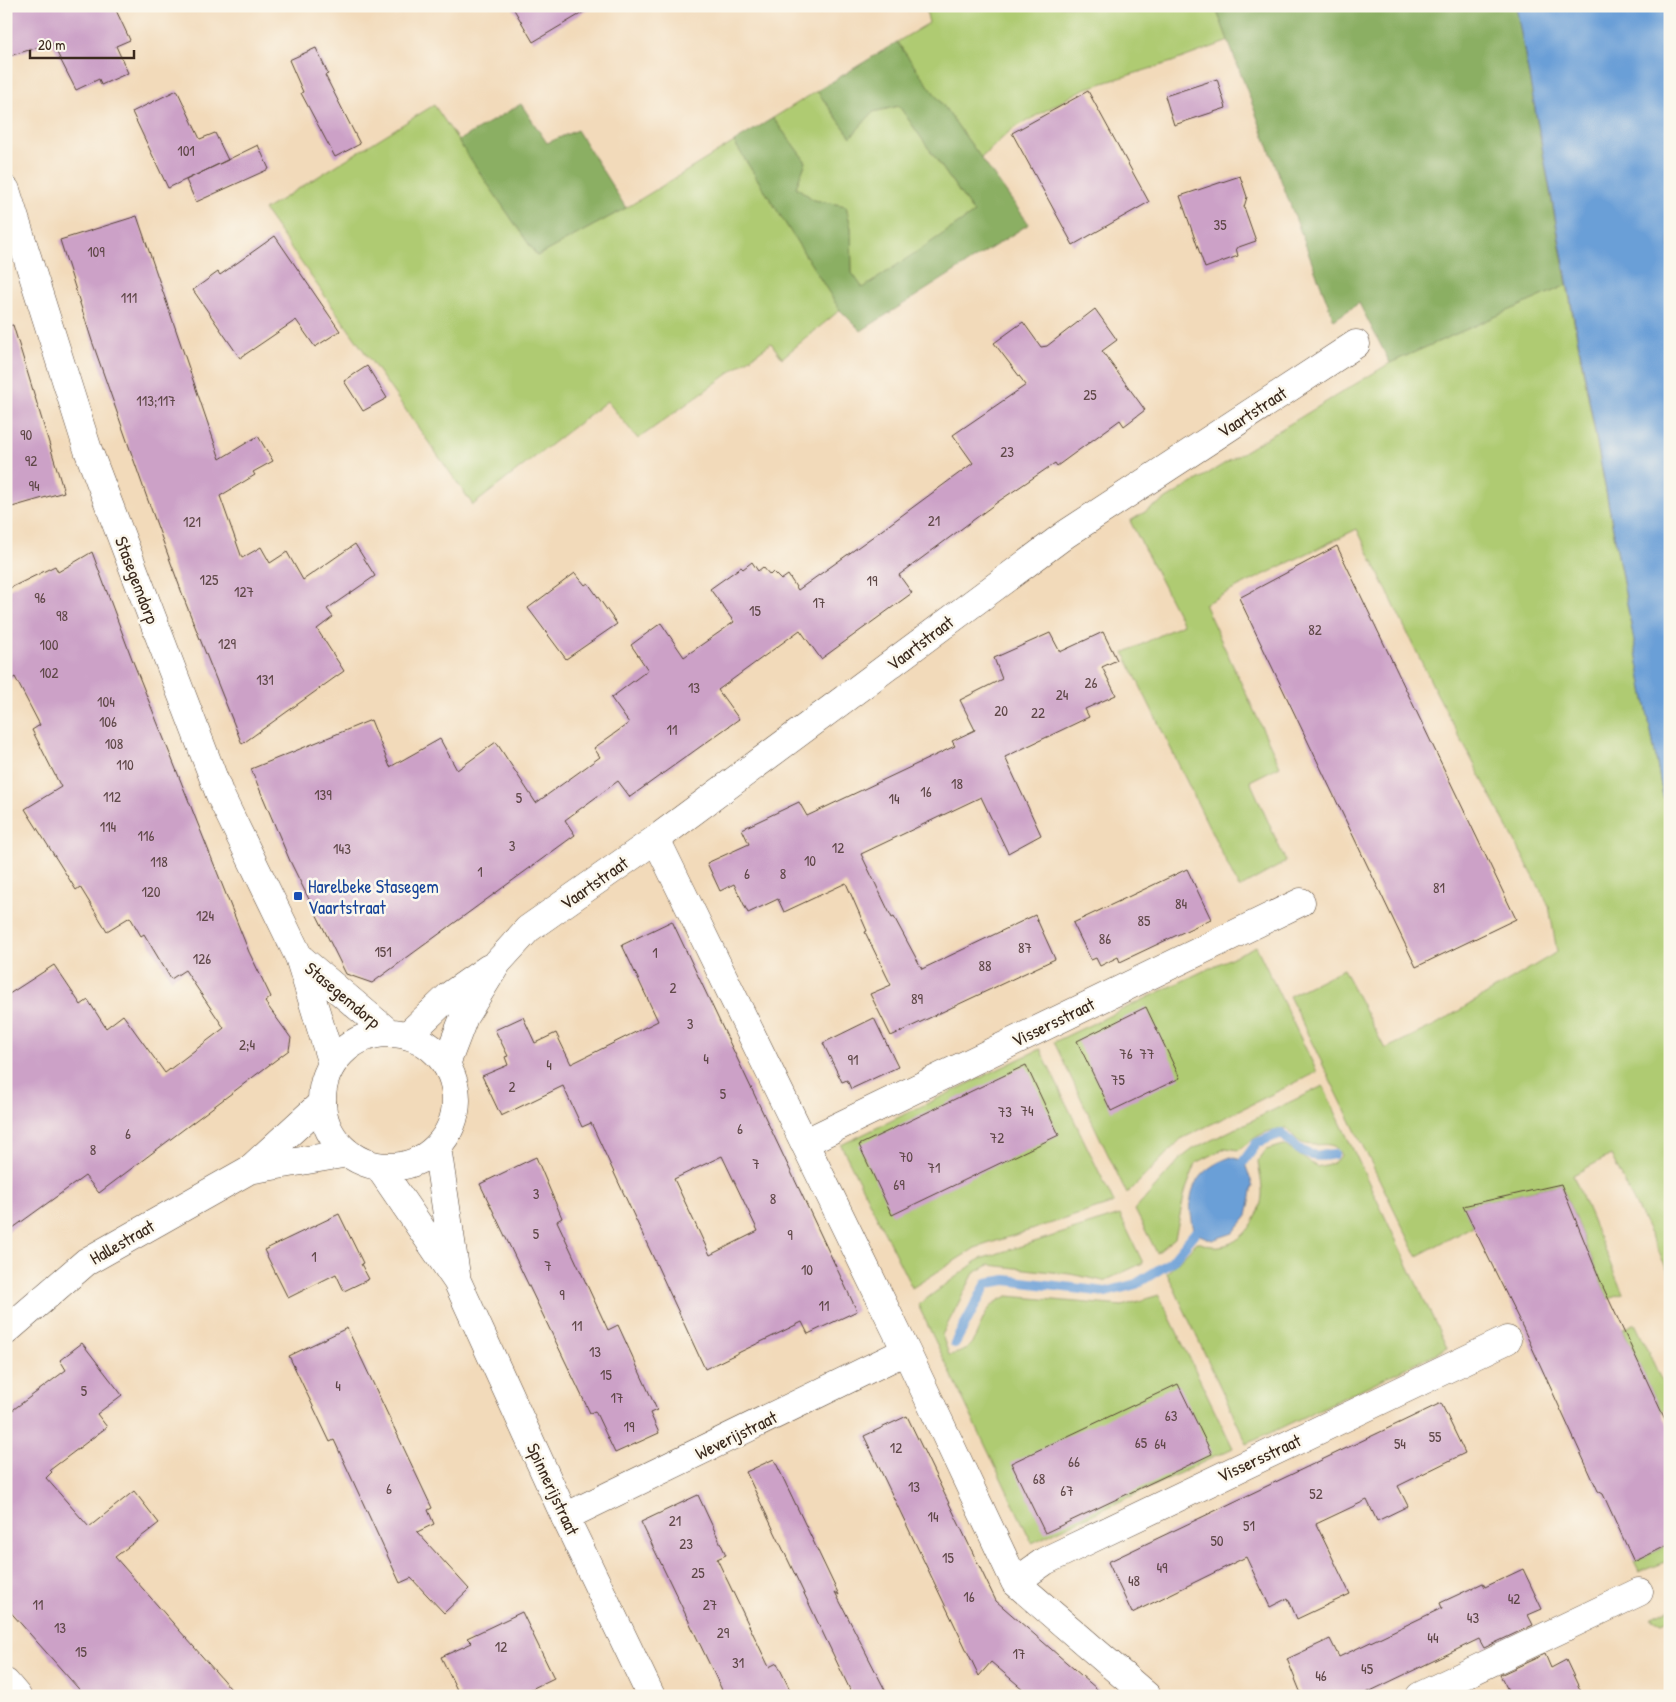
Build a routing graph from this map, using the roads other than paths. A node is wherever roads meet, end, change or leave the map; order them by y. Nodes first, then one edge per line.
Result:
1 (6, 190) edge
2 (1356, 344) dead end
3 (656, 839) junction
4 (1301, 902) dead end
5 (298, 958) junction
6 (498, 962) junction
7 (398, 1034) junction
8 (332, 1064) junction
9 (446, 1064) junction
10 (322, 1103) junction
11 (804, 1143) junction
12 (437, 1147) junction
13 (348, 1153) junction
14 (379, 1166) junction
15 (249, 1170) junction
16 (457, 1281) junction
17 (6, 1331) edge
18 (1507, 1340) dead end
19 (906, 1351) junction
20 (565, 1517) junction
21 (1016, 1582) junction
22 (1639, 1592) dead end
23 (6, 1683) edge
24 (17, 1696) edge
25 (651, 1696) edge
26 (1146, 1696) edge
27 (1420, 1696) edge

1 - 5 street, Stasegemdorp
2 - 3 street, Vaartstraat
3 - 6 street, Vaartstraat
3 - 11 street
4 - 11 street, Vissersstraat
5 - 7 street, Stasegemdorp
5 - 8 street, Stasegemdorp
6 - 7 street, Vaartstraat
6 - 9 street, Vaartstraat
7 - 8 street
7 - 9 street
8 - 10 street
9 - 12 street
10 - 13 street
10 - 15 street, Hallestraat
11 - 19 street
12 - 14 street
12 - 16 street, Spinnerijstraat
13 - 14 street
13 - 15 street, Hallestraat
14 - 16 street, Spinnerijstraat
15 - 17 street, Hallestraat
16 - 20 street, Spinnerijstraat
18 - 21 street, Vissersstraat
19 - 20 street, Weverijstraat
19 - 21 street
20 - 25 street, Spinnerijstraat
21 - 26 street
22 - 27 street
23 - 24 street

